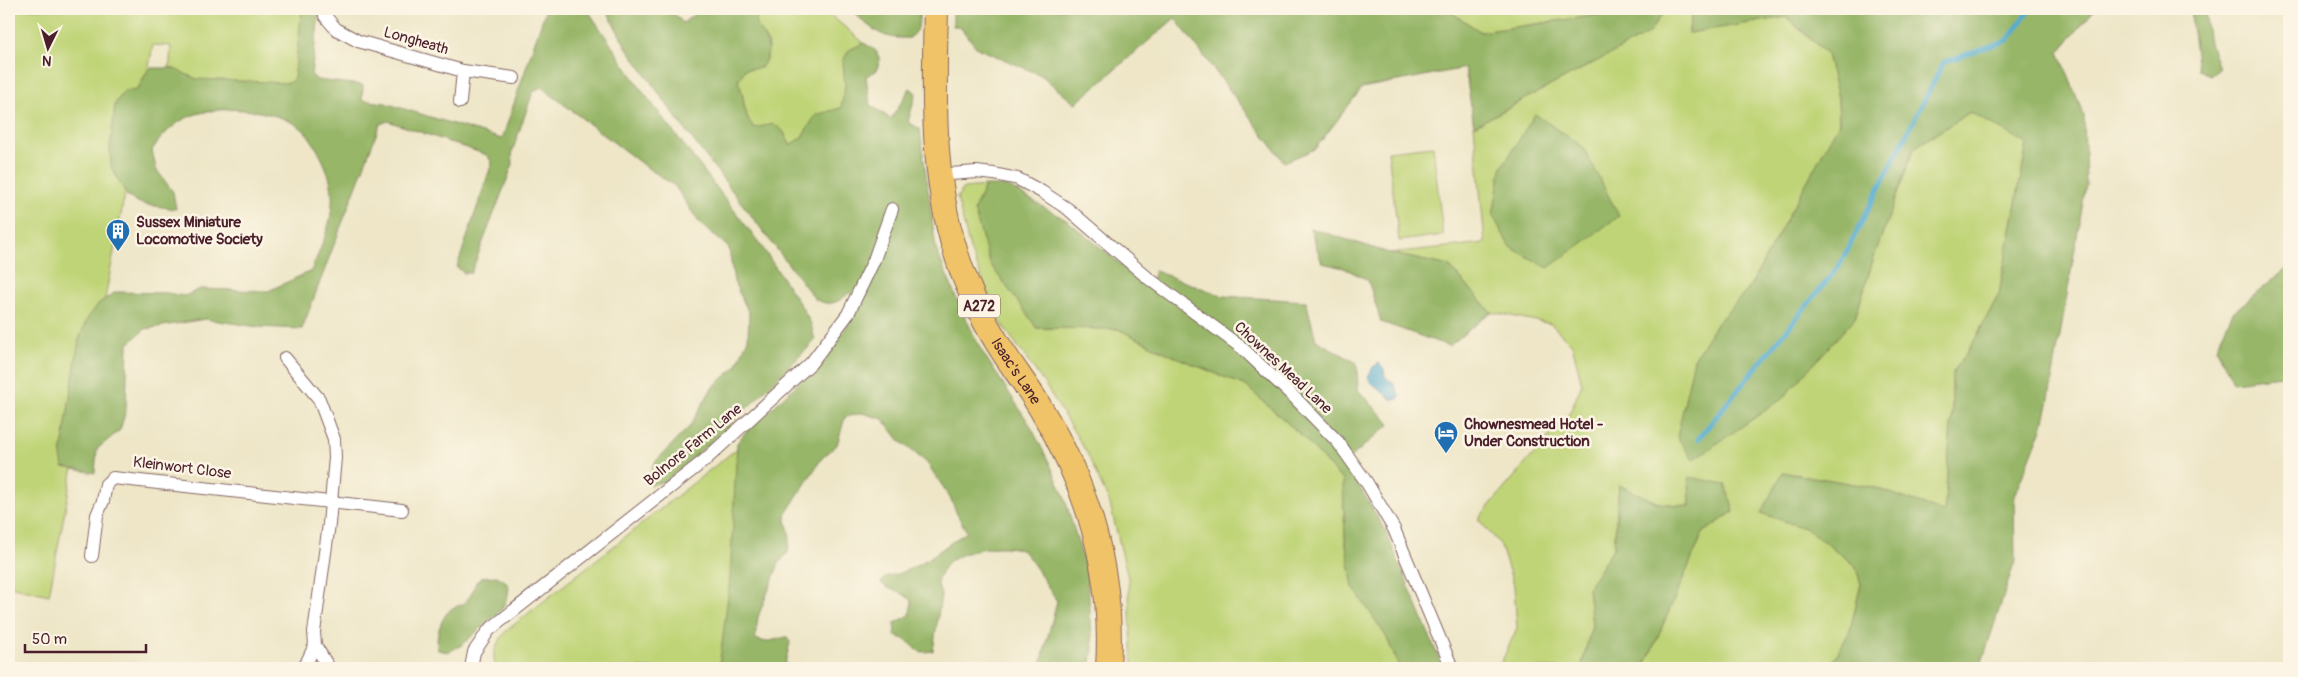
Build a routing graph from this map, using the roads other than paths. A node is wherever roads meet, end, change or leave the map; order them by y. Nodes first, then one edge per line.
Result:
1 (325, 9) edge
2 (936, 9) edge
3 (463, 71) junction
4 (514, 78) dead end
5 (460, 102) dead end
6 (939, 175) junction
7 (892, 209) dead end
8 (286, 358) dead end
9 (331, 502) junction
10 (402, 510) dead end
11 (92, 556) dead end
12 (315, 645) junction
13 (304, 668) edge
14 (329, 668) edge
15 (471, 668) edge
16 (1108, 668) edge
17 (1452, 668) edge

1 - 3 street, Longheath
2 - 6 highway, Isaac's Lane / A272
3 - 4 street, Longheath
3 - 5 street
6 - 16 highway, Isaac's Lane / A272
6 - 17 street, Chownes Mead Lane
7 - 15 street, Bolnore Farm Lane
8 - 9 street
9 - 10 street, Kleinwort Close
9 - 11 street, Kleinwort Close
9 - 12 street
12 - 13 street
12 - 14 street

